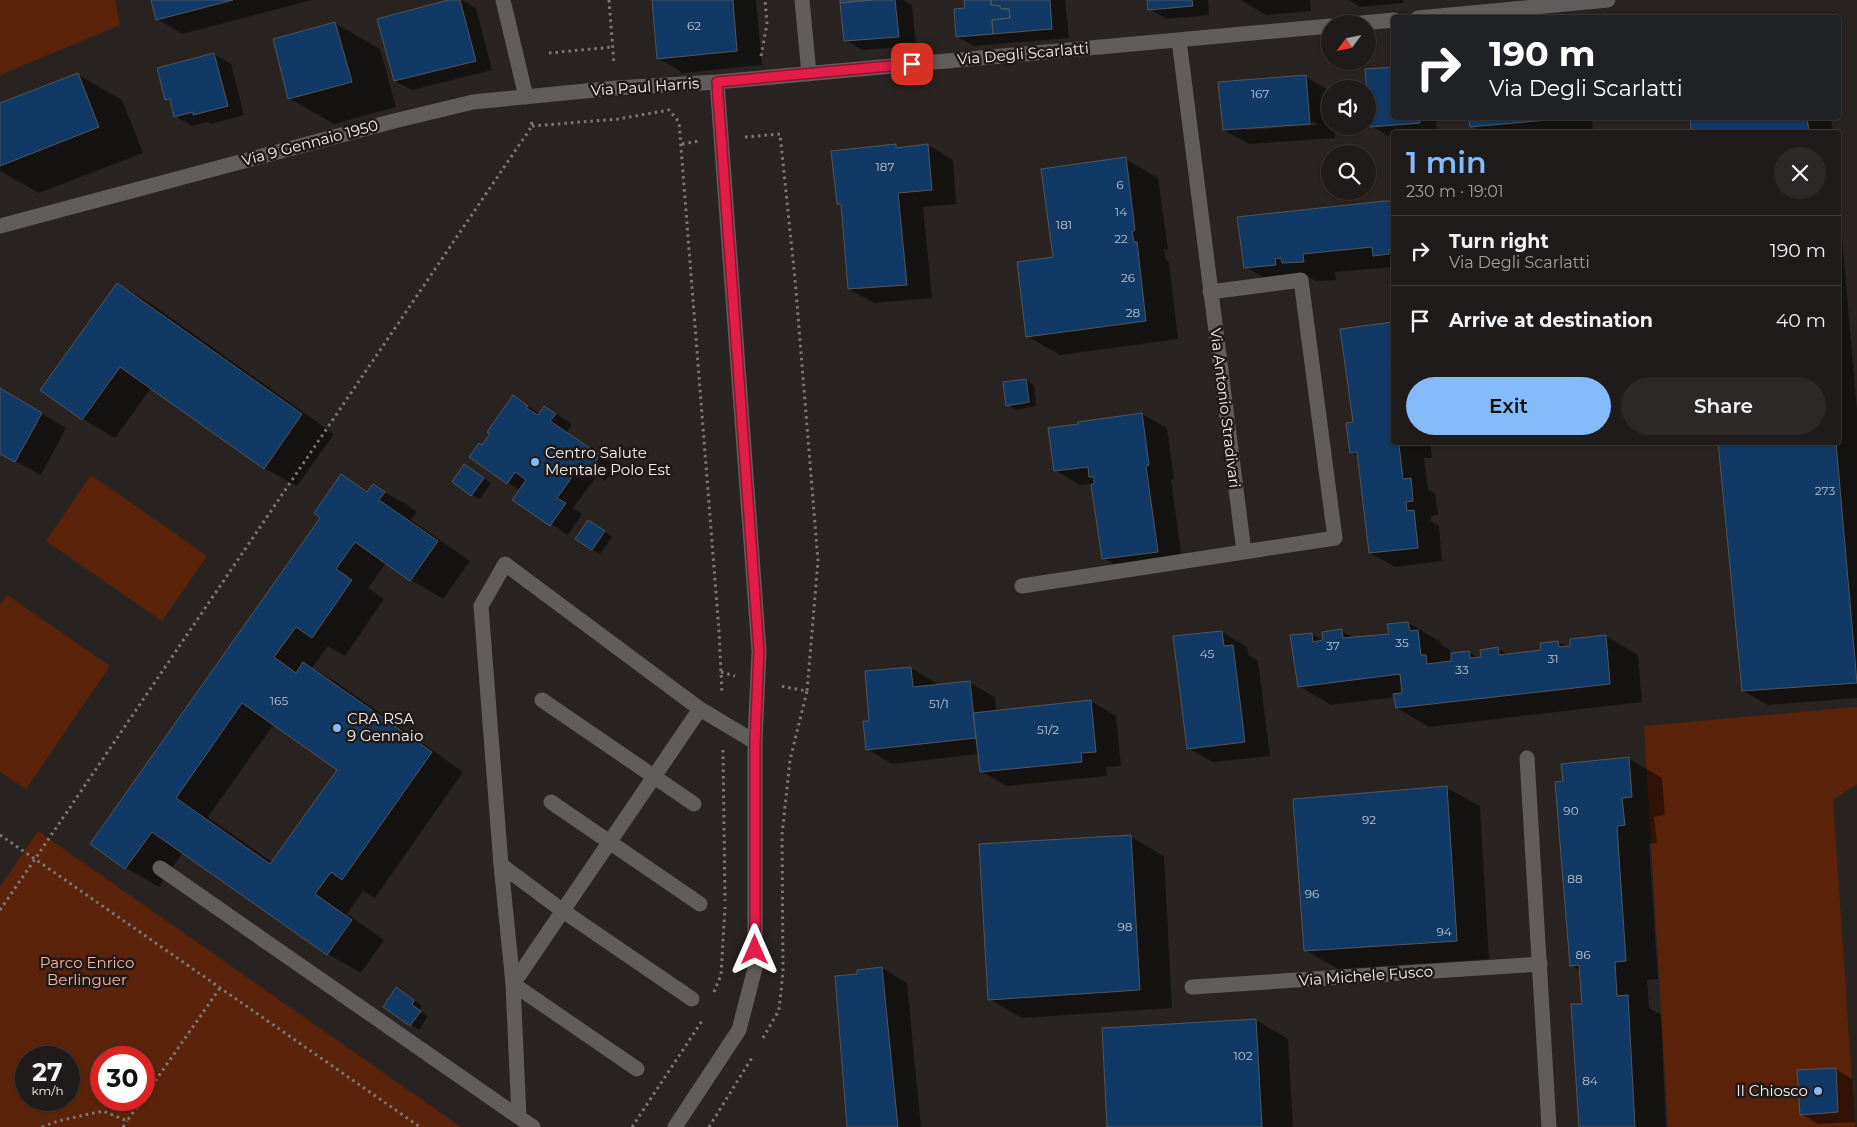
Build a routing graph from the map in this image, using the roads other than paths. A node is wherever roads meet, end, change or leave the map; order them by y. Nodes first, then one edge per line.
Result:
1 (503, 0) edge
2 (802, 0) edge
3 (1608, 0) edge
4 (1450, 15) edge
5 (1391, 20) edge
6 (1376, 22) edge
7 (1321, 27) edge
8 (1179, 40) junction
9 (809, 74) junction
10 (717, 82) junction
11 (526, 97) junction
12 (0, 226) edge
13 (1210, 292) junction
14 (1244, 552) junction
15 (1022, 586) dead end
16 (542, 700) dead end
17 (700, 709) junction
18 (755, 742) junction
19 (1528, 758) dead end
20 (654, 777) junction
21 (551, 802) dead end
22 (694, 804) dead end
23 (609, 842) junction
24 (501, 865) junction
25 (160, 868) dead end
26 (700, 904) dead end
27 (563, 911) junction
28 (1540, 964) junction
29 (513, 984) junction
30 (1192, 988) dead end
31 (692, 999) dead end
32 (637, 1069) dead end
33 (519, 1117) junction
34 (532, 1127) edge
35 (676, 1127) edge
36 (1549, 1127) edge

1 - 11 street
2 - 9 street
3 - 4 street
5 - 6 street
7 - 8 street, Via Degli Scarlatti
8 - 9 street, Via Degli Scarlatti
8 - 13 street, Via Antonio Stradivari
9 - 10 street, Via Degli Scarlatti
10 - 11 street, Via Paul Harris
10 - 18 street, Via Paul Harris
11 - 12 street, Via 9 Gennaio 1950
13 - 14 street, Via Antonio Stradivari
13 - 14 street
14 - 15 street
16 - 20 street
17 - 18 street
17 - 20 street
17 - 24 street
18 - 35 street, Via Paul Harris
19 - 28 street
20 - 22 street
20 - 23 street
21 - 23 street
23 - 26 street
23 - 27 street
24 - 27 street
24 - 29 street
25 - 33 street
27 - 29 street
27 - 31 street
28 - 30 street, Via Michele Fusco
28 - 36 street
29 - 32 street
29 - 33 street
33 - 34 street

